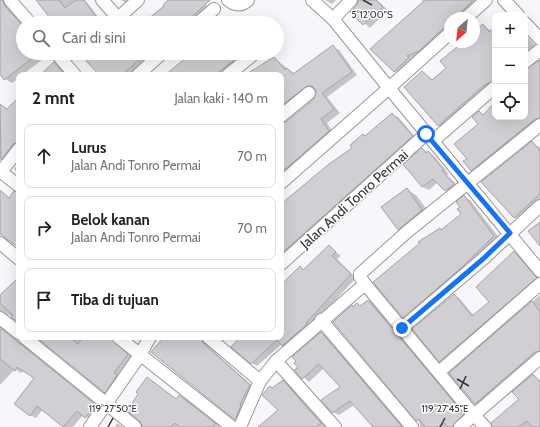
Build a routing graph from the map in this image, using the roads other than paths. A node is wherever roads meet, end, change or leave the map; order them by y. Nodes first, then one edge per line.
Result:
1 (10, 0) edge
2 (102, 0) edge
3 (138, 0) edge
4 (228, 0) edge
5 (248, 0) edge
6 (312, 0) edge
7 (351, 0) edge
8 (486, 0) edge
9 (508, 1) edge
10 (214, 9) dead end
11 (473, 12) edge
12 (516, 12) edge
13 (24, 16) edge
14 (112, 16) edge
15 (120, 16) edge
16 (206, 16) edge
17 (333, 19) junction
18 (528, 26) edge
19 (444, 38) edge
20 (540, 39) edge
21 (540, 50) edge
22 (62, 60) edge
23 (154, 60) edge
24 (246, 60) edge
25 (528, 60) edge
26 (72, 72) edge
27 (141, 72) edge
28 (232, 72) edge
29 (389, 88) junction
30 (492, 89) edge
31 (309, 93) dead end
32 (284, 114) edge
33 (540, 125) edge
34 (429, 138) junction
35 (16, 153) edge
36 (1, 172) edge
37 (284, 180) edge
38 (16, 184) edge
39 (468, 185) junction
40 (540, 206) edge
41 (510, 233) junction
42 (0, 243) edge
43 (16, 256) edge
44 (284, 261) edge
45 (540, 271) edge
46 (365, 284) junction
47 (540, 284) edge
48 (0, 318) edge
49 (321, 320) junction
50 (402, 328) junction
51 (16, 331) edge
52 (28, 340) edge
53 (122, 340) edge
54 (148, 340) edge
55 (212, 340) edge
56 (140, 355) junction
57 (540, 358) edge
58 (276, 361) junction
59 (439, 372) junction
60 (260, 380) junction
61 (107, 404) junction
62 (474, 415) junction
63 (90, 427) edge
64 (135, 427) edge
65 (232, 427) edge
66 (240, 427) edge
67 (335, 427) edge
68 (412, 427) edge
69 (460, 427) edge
70 (485, 427) edge

1 - 13 street
2 - 14 street
3 - 15 street
4 - 5 street
6 - 17 street
7 - 17 street
8 - 11 street
9 - 12 street
10 - 16 street
17 - 29 street
18 - 20 street
19 - 29 street
21 - 25 street
22 - 26 street
23 - 27 street
24 - 28 street
29 - 34 street
29 - 37 street
30 - 34 street, Jalan Andi Tonro Permai
31 - 32 street
33 - 39 street
34 - 39 street
34 - 44 street, Jalan Andi Tonro Permai
35 - 36 street
36 - 38 street
39 - 41 street
39 - 46 street
40 - 41 street
41 - 45 street
41 - 50 street
42 - 43 street
46 - 49 street
46 - 50 street
47 - 59 street
48 - 51 street
49 - 58 street
49 - 68 street
50 - 59 street
52 - 61 street
53 - 56 street
54 - 56 street
55 - 60 street
56 - 61 street
56 - 65 street
57 - 62 street
58 - 60 street
58 - 67 street
59 - 62 street
60 - 66 street
61 - 63 street
61 - 64 street
62 - 69 street
62 - 70 street

